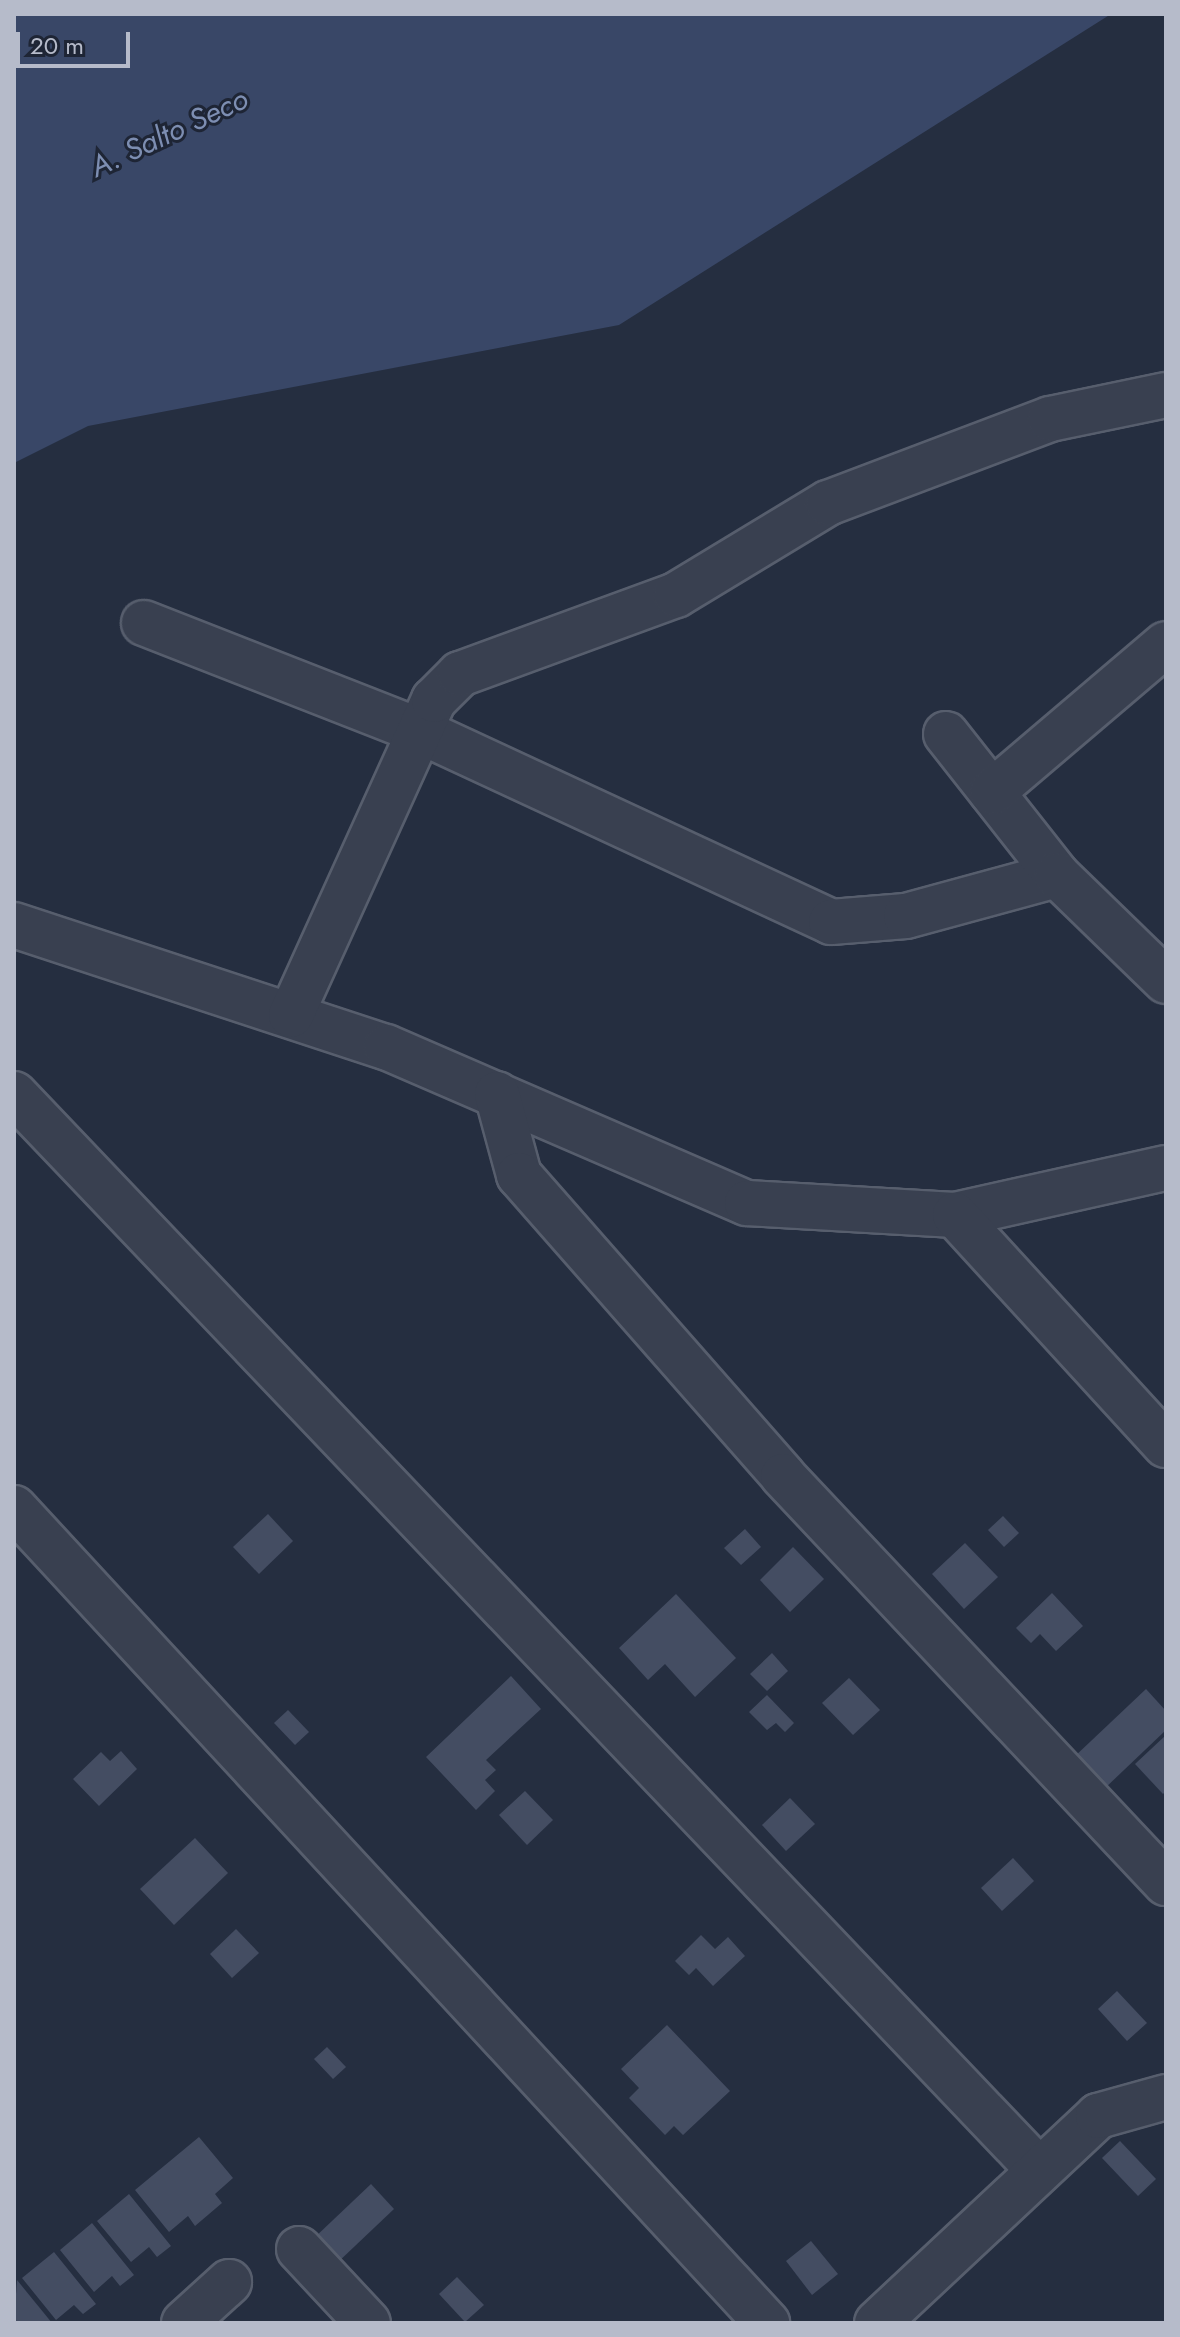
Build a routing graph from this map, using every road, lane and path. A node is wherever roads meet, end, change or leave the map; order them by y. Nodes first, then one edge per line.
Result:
1 (1166, 395) edge
2 (144, 623) dead end
3 (1166, 644) edge
4 (420, 731) junction
5 (946, 734) dead end
6 (992, 792) junction
7 (1057, 875) junction
8 (14, 925) edge
9 (1166, 981) edge
10 (291, 1015) junction
11 (14, 1094) edge
12 (497, 1094) junction
13 (1166, 1168) edge
14 (955, 1215) junction
15 (1166, 1445) edge
16 (14, 1508) edge
17 (1166, 1883) edge
18 (1166, 2097) edge
19 (1038, 2169) junction
20 (299, 2249) dead end
21 (229, 2282) dead end
22 (184, 2323) edge
23 (368, 2323) edge
24 (767, 2323) edge
25 (877, 2323) edge

1 - 4 street
2 - 4 street
3 - 6 street
4 - 7 street
4 - 10 street
5 - 6 street
6 - 7 street
7 - 9 street
8 - 10 street
10 - 12 street
11 - 19 street
12 - 14 street
12 - 17 street
13 - 14 street
14 - 15 street
16 - 24 street
18 - 19 street
19 - 25 street
20 - 23 street
21 - 22 street

